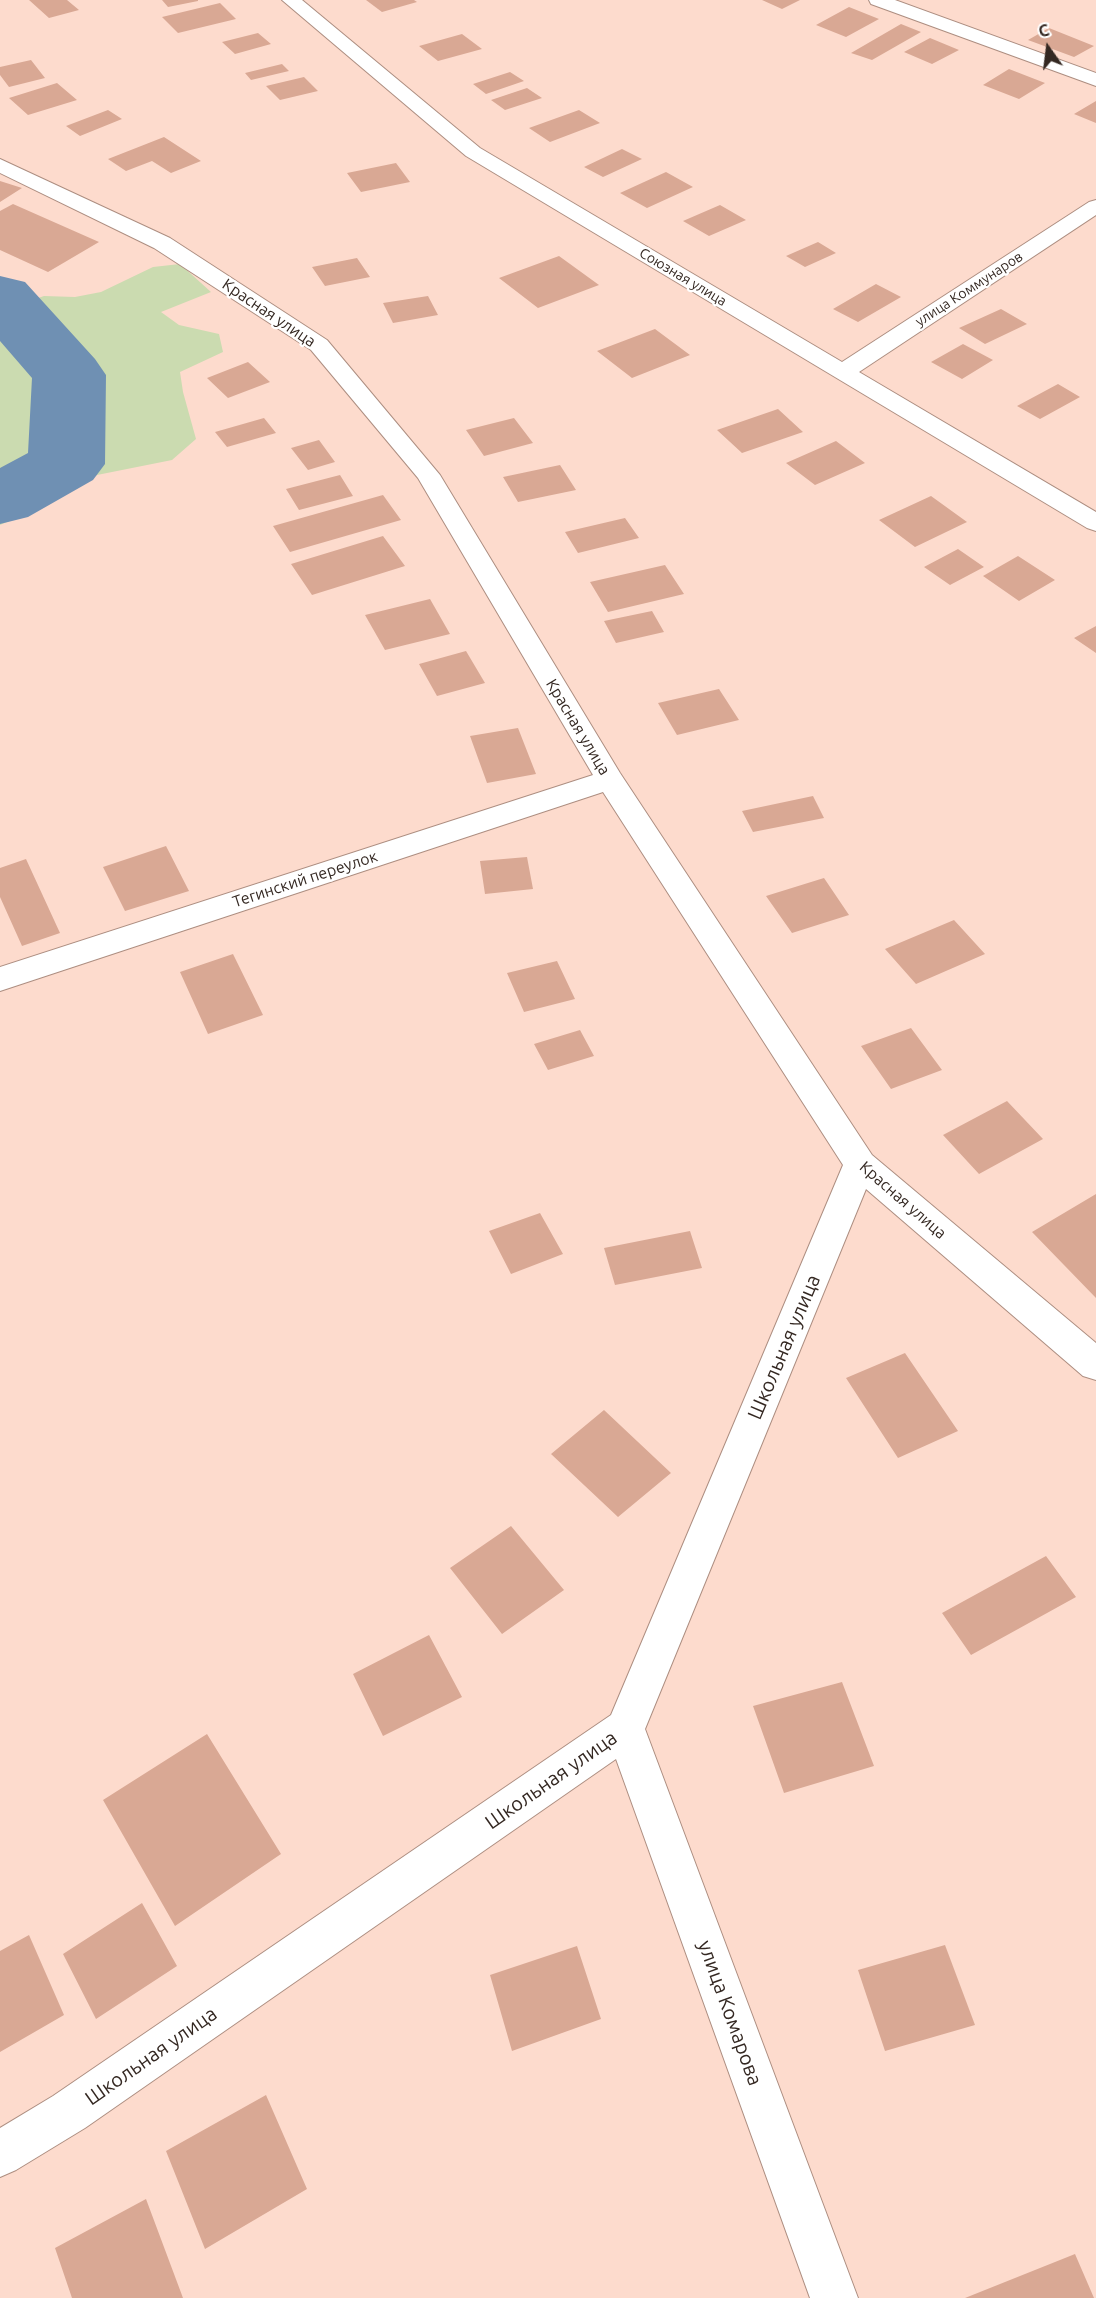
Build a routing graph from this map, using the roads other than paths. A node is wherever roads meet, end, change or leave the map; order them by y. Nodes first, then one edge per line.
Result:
1 (291, 0) edge
2 (878, 0) edge
3 (1096, 81) edge
4 (0, 165) edge
5 (1096, 206) edge
6 (843, 372) junction
7 (1096, 523) edge
8 (610, 780) junction
9 (0, 979) edge
10 (860, 1164) junction
11 (1096, 1365) edge
12 (625, 1729) junction
13 (0, 2154) edge
14 (834, 2298) edge

1 - 6 street, Союзная улица
2 - 3 street
4 - 8 street, Красная улица
5 - 6 street, улица Коммунаров
6 - 7 street, Союзная улица
8 - 9 street, Тегинский переулок
8 - 10 street, Красная улица
10 - 11 street, Красная улица
10 - 12 street, Школьная улица
12 - 13 street, Школьная улица
12 - 14 street, улица Комарова

